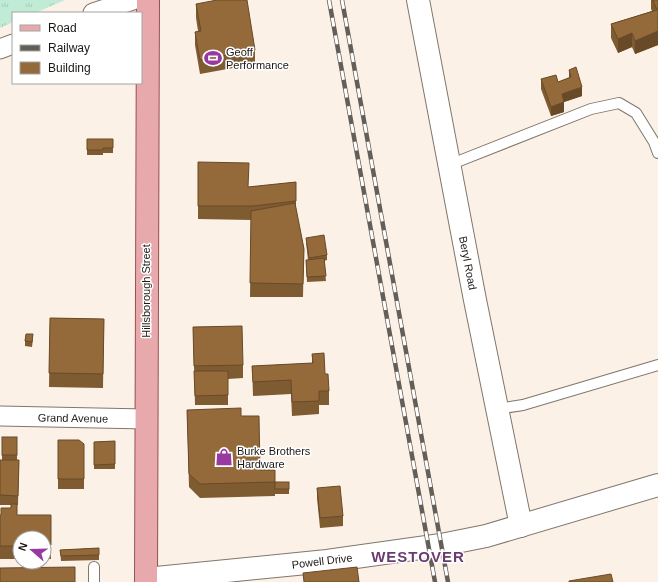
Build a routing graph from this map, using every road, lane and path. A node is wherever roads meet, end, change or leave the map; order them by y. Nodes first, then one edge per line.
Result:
1 (133, 0) edge
2 (148, 0) edge
3 (418, 0) edge
4 (96, 12) edge
5 (12, 44) edge
6 (0, 49) edge
7 (658, 154) edge
8 (449, 165) junction
9 (658, 365) edge
10 (497, 409) junction
11 (0, 416) edge
12 (146, 419) junction
13 (658, 485) edge
14 (521, 526) junction
15 (94, 567) dead end
16 (146, 581) edge
17 (94, 582) edge

1 - 4 street
2 - 12 main road, Hillsborough Street
3 - 8 street, Beryl Road
5 - 6 street
7 - 8 lane
8 - 10 street, Beryl Road
9 - 10 lane
10 - 14 street, Beryl Road
11 - 12 street, Grand Avenue
12 - 16 main road, Hillsborough Street
13 - 14 street, Powell Drive
14 - 16 street, Powell Drive
15 - 17 lane

